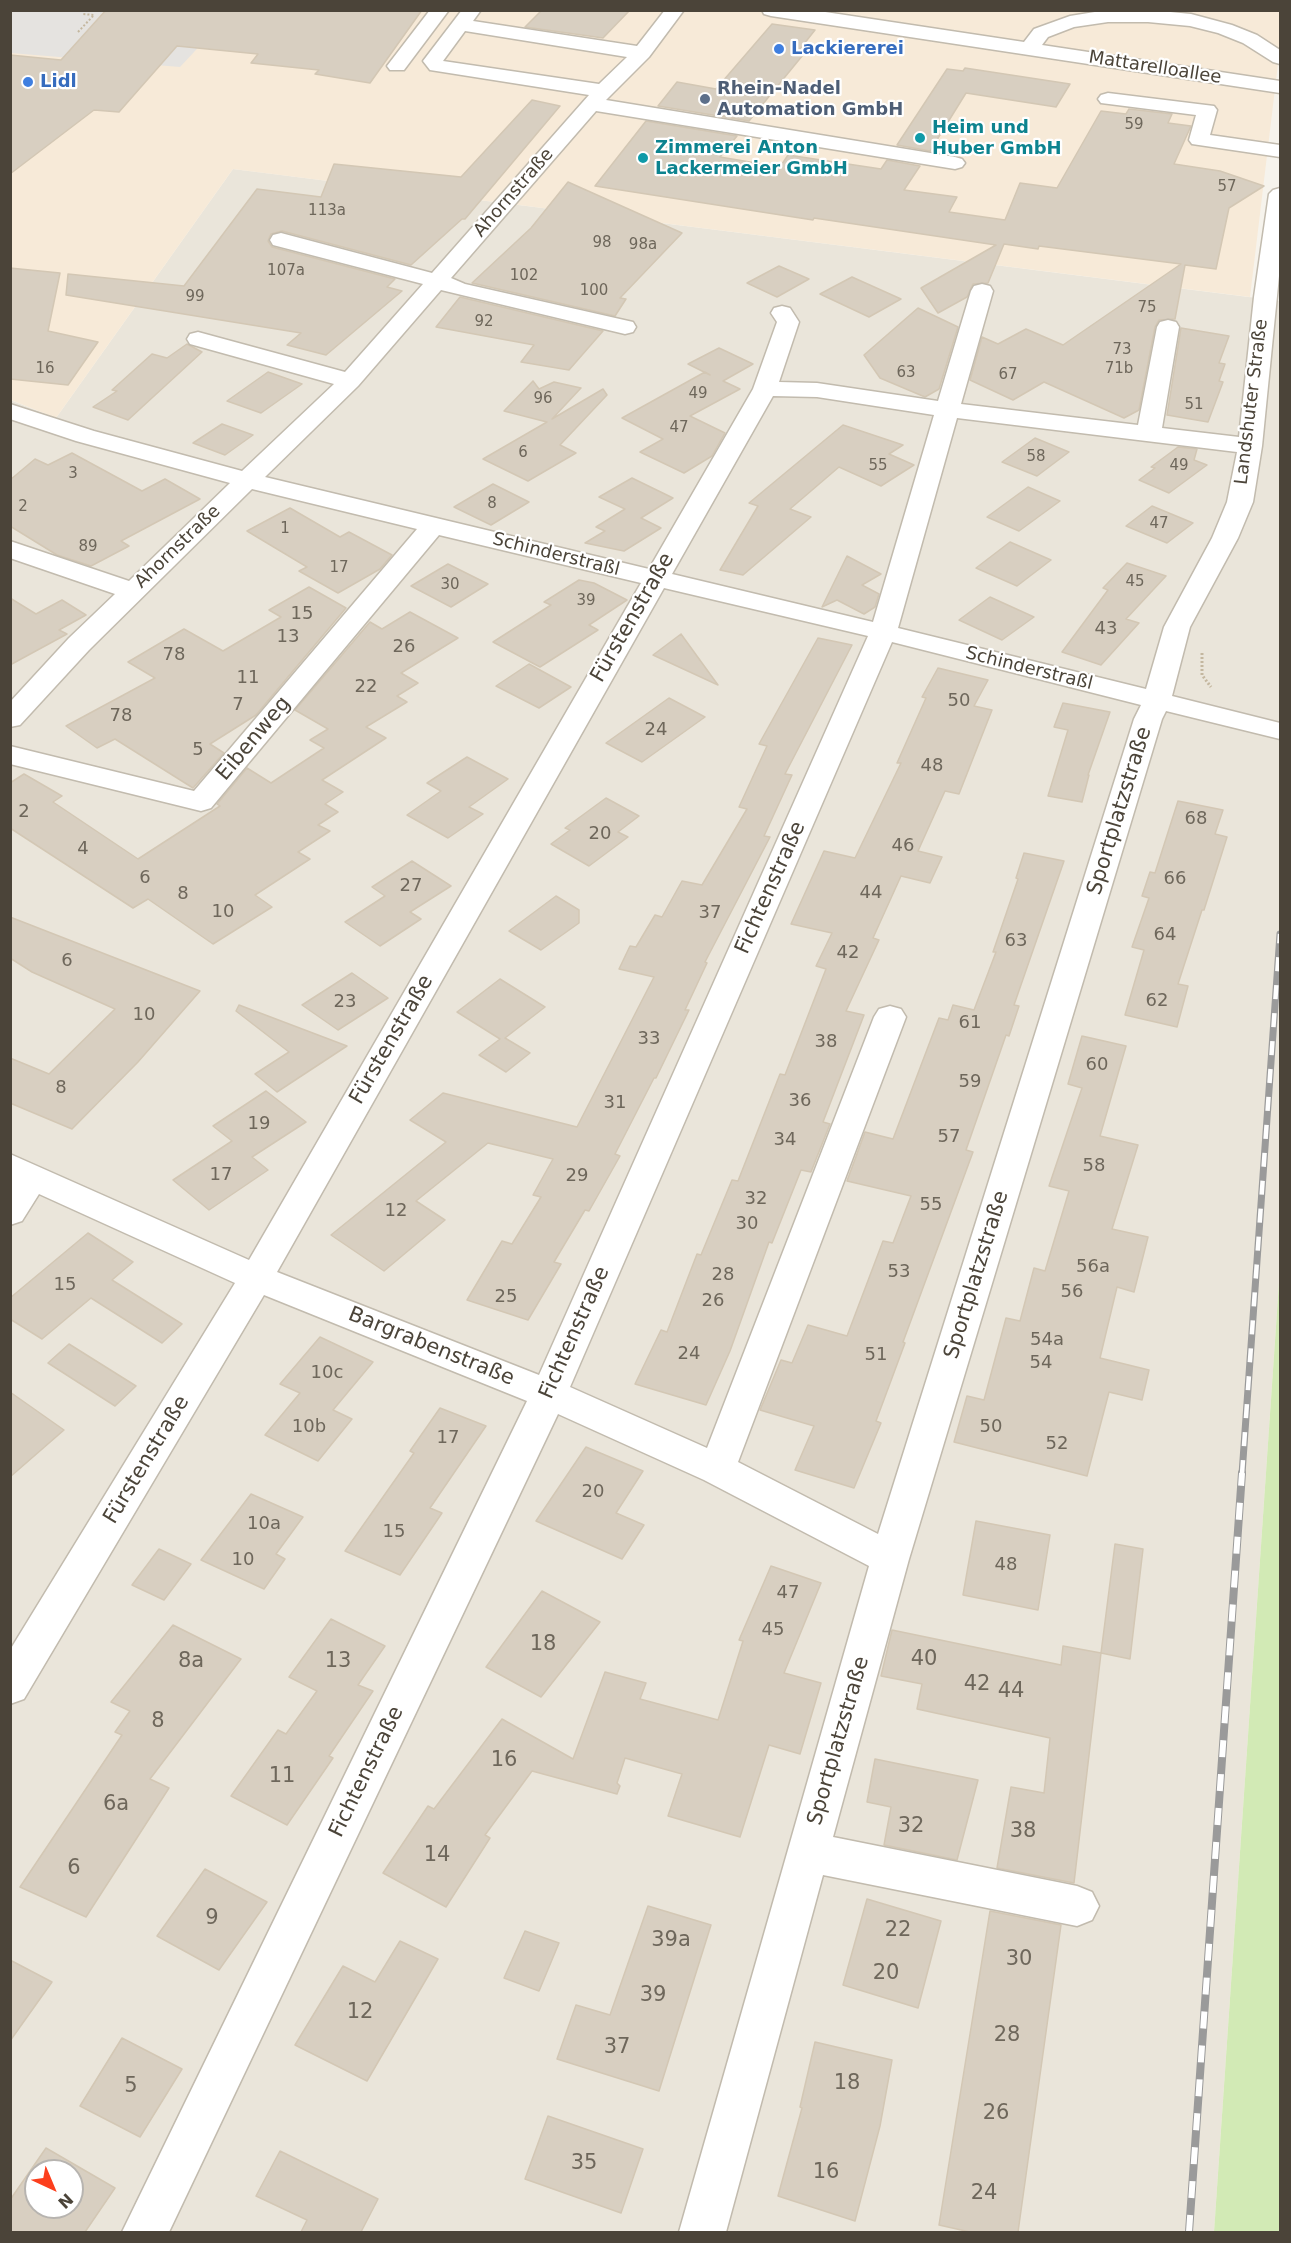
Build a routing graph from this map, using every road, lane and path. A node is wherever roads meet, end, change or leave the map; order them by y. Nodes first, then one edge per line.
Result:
1 (441, 10) edge
2 (675, 10) edge
3 (771, 10) edge
4 (82, 14) dead end
5 (467, 18) edge
6 (78, 32) dead end
7 (1030, 50) junction
8 (642, 53) junction
9 (1281, 58) edge
10 (397, 66) dead end
11 (1281, 87) edge
12 (597, 98) junction
13 (1108, 99) dead end
14 (1281, 151) edge
15 (955, 163) dead end
16 (1281, 194) edge
17 (281, 240) dead end
18 (438, 281) junction
19 (982, 291) dead end
20 (782, 313) dead end
21 (626, 327) dead end
22 (1168, 327) dead end
23 (198, 339) dead end
24 (351, 381) junction
25 (765, 389) junction
26 (948, 410) junction
27 (10, 411) edge
28 (1149, 434) junction
29 (1250, 446) junction
30 (247, 480) junction
31 (434, 525) junction
32 (10, 549) edge
33 (655, 580) junction
34 (133, 591) junction
35 (883, 632) junction
36 (1156, 702) junction
37 (10, 719) edge
38 (1281, 731) edge
39 (10, 755) edge
40 (890, 1017) dead end
41 (22, 1171) edge
42 (10, 1212) edge
43 (256, 1278) junction
44 (549, 1394) junction
45 (717, 1468) junction
46 (890, 1559) junction
47 (10, 1687) edge
48 (808, 1852) junction
49 (1077, 1906) dead end
50 (145, 2232) edge
51 (702, 2232) edge

1 - 10 street
2 - 8 street, Ahornstraße
3 - 7 street
4 - 6 path
5 - 8 street
5 - 12 street
7 - 9 street
7 - 11 street, Mattarelloallee
8 - 12 street, Ahornstraße
12 - 15 street
12 - 18 street, Ahornstraße
13 - 14 street
16 - 29 street, Landshuter Straße
17 - 18 street
18 - 21 street
18 - 24 street, Ahornstraße
19 - 26 street
20 - 25 street, Fürstenstraße
22 - 28 street
23 - 24 street
24 - 30 street, Ahornstraße
25 - 26 street
25 - 33 street, Fürstenstraße
26 - 28 street
26 - 35 street, Fichtenstraße
27 - 30 street, Schinderstraßl
28 - 29 street
29 - 36 street, Landshuter Straße
30 - 31 street, Schinderstraßl
30 - 34 street, Ahornstraße
31 - 33 street, Schinderstraßl
31 - 39 street, Eibenweg
32 - 34 street
33 - 35 street, Schinderstraßl
33 - 43 street, Fürstenstraße
34 - 37 street, Ahornstraße
35 - 36 street, Schinderstraßl
35 - 44 street, Fichtenstraße
36 - 38 street, Schinderstraßl
36 - 46 street, Sportplatzstraße
40 - 45 street
41 - 42 street, Bargrabenstraße
41 - 43 street, Bargrabenstraße
43 - 44 street, Bargrabenstraße
43 - 47 street, Fürstenstraße
44 - 45 street, Bargrabenstraße
44 - 50 street, Fichtenstraße
45 - 46 street, Bargrabenstraße
46 - 48 street, Sportplatzstraße
48 - 49 street, Sportplatzstraße
48 - 51 street, Sportplatzstraße

